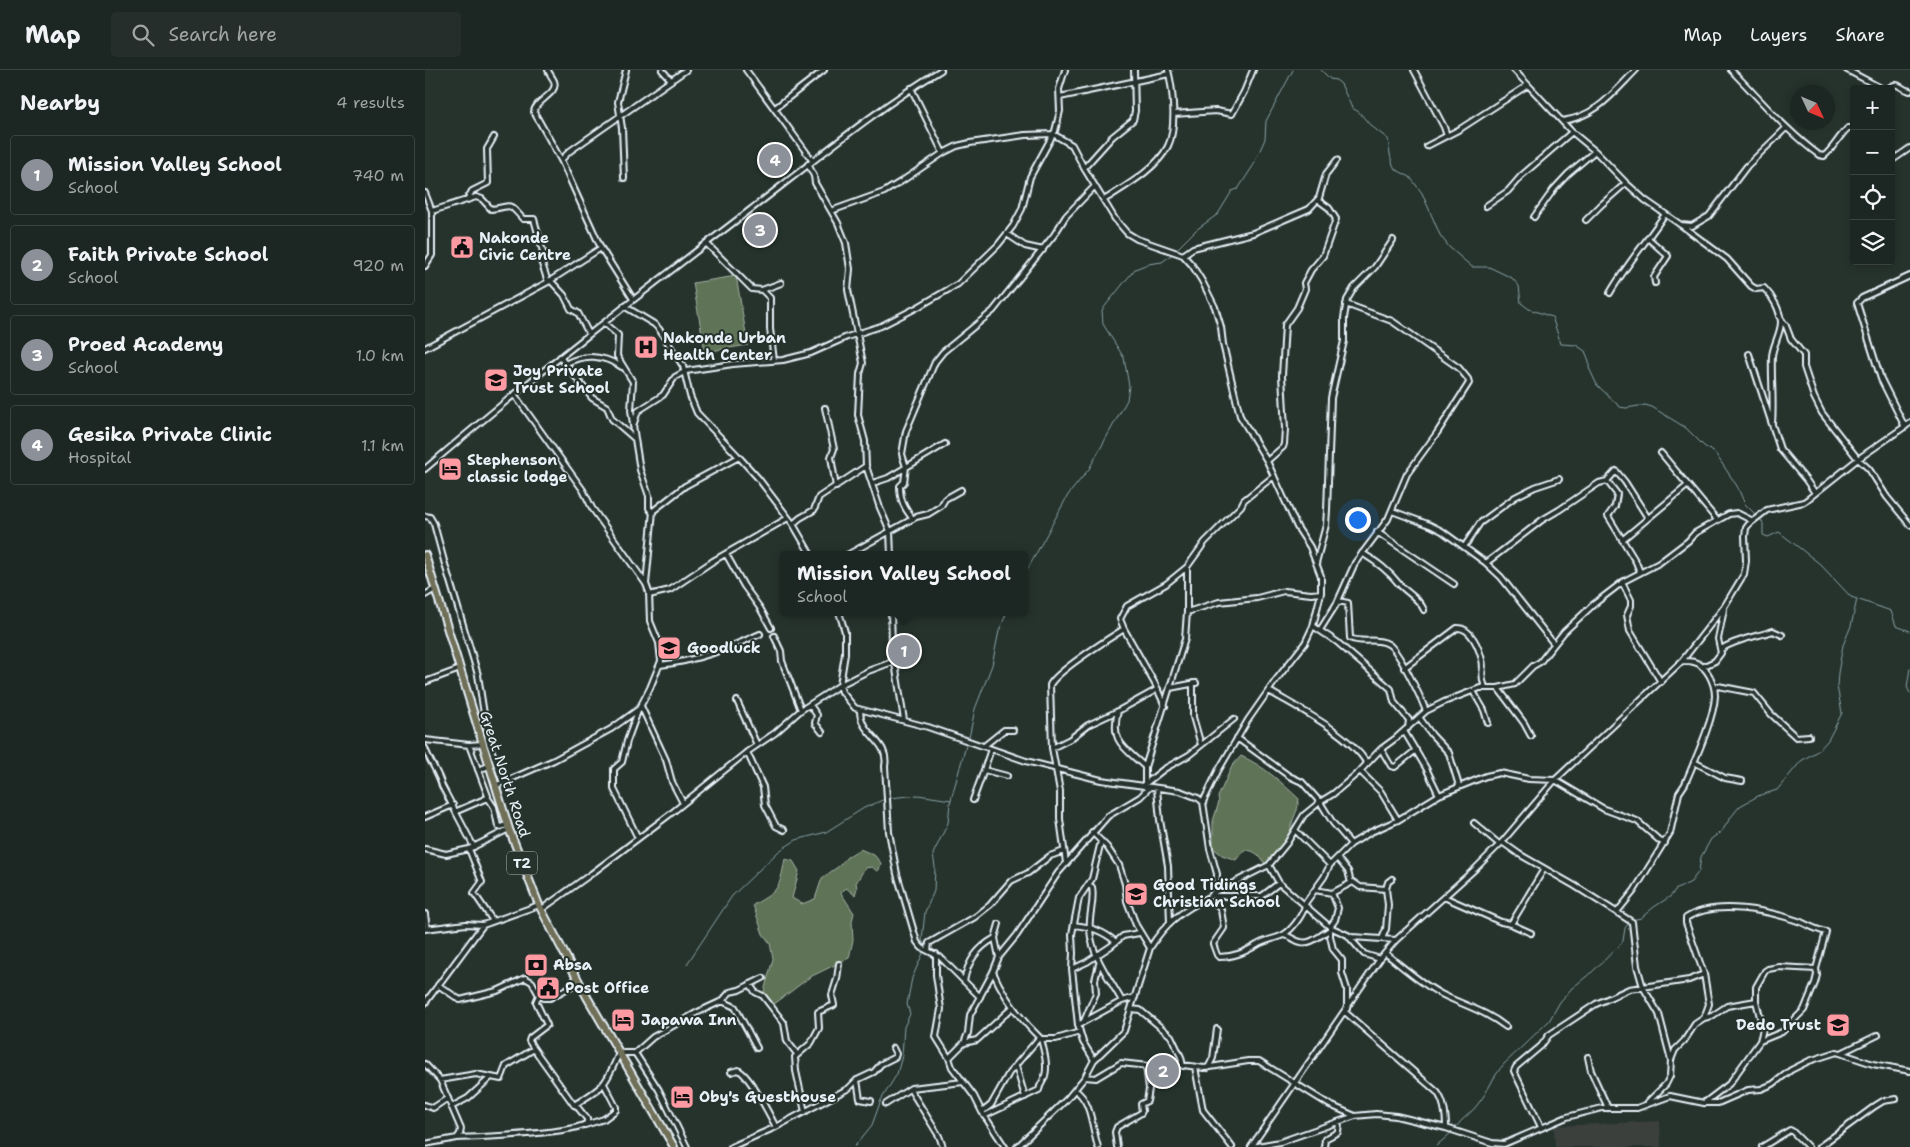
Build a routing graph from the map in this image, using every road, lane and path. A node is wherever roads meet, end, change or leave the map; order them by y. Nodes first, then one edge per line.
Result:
1 (548, 70) edge
2 (626, 70) edge
3 (662, 70) edge
4 (686, 70) edge
5 (746, 70) edge
6 (824, 70) edge
7 (941, 70) edge
8 (1065, 70) edge
9 (1134, 70) edge
10 (1253, 70) edge
11 (1414, 70) edge
12 (1514, 70) edge
13 (1636, 70) edge
14 (1731, 70) edge
15 (1847, 70) edge
16 (1169, 72) edge
17 (671, 80) junction
18 (1135, 81) junction
19 (1528, 85) junction
20 (1875, 85) edge
21 (1891, 85) edge
22 (911, 88) junction
23 (1910, 91) edge
24 (1060, 97) junction
25 (775, 108) junction
26 (1174, 114) junction
27 (619, 116) junction
28 (1561, 121) junction
29 (1786, 128) junction
30 (1850, 128) edge
31 (1572, 132) junction
32 (1053, 134) junction
33 (1447, 136) junction
34 (494, 137) dead end
35 (1427, 146) dead end
36 (1910, 148) edge
37 (943, 152) junction
38 (1595, 152) junction
39 (1895, 159) edge
40 (561, 160) junction
41 (812, 160) junction
42 (1337, 160) dead end
43 (809, 164) junction
44 (1084, 168) junction
45 (624, 178) dead end
46 (1626, 183) junction
47 (1095, 186) junction
48 (425, 193) edge
49 (467, 200) junction
50 (1104, 200) junction
51 (1318, 200) junction
52 (1486, 206) dead end
53 (432, 211) junction
54 (831, 212) junction
55 (1665, 214) junction
56 (1534, 217) dead end
57 (1586, 220) dead end
58 (1681, 225) junction
59 (1007, 234) junction
60 (1649, 239) junction
61 (1393, 240) dead end
62 (706, 243) junction
63 (601, 248) junction
64 (1043, 250) junction
65 (1183, 255) junction
66 (425, 266) edge
67 (1910, 276) edge
68 (549, 281) junction
69 (781, 283) dead end
70 (1655, 283) dead end
71 (761, 290) junction
72 (1610, 292) dead end
73 (633, 299) junction
74 (1346, 304) junction
75 (624, 306) junction
76 (1779, 316) junction
77 (603, 323) junction
78 (589, 334) junction
79 (856, 334) junction
80 (425, 348) edge
81 (1749, 354) dead end
82 (560, 357) junction
83 (774, 360) junction
84 (565, 364) junction
85 (623, 368) junction
86 (686, 371) junction
87 (514, 394) junction
88 (825, 408) dead end
89 (1772, 422) junction
90 (1910, 423) edge
91 (633, 426) junction
92 (1905, 427) junction
93 (635, 438) junction
94 (945, 444) dead end
95 (1661, 452) dead end
96 (739, 456) junction
97 (1858, 459) junction
98 (1267, 461) junction
99 (866, 466) junction
100 (906, 467) junction
101 (425, 469) edge
102 (1274, 476) junction
103 (1559, 479) dead end
104 (1607, 481) junction
105 (873, 482) junction
106 (1688, 485) junction
107 (836, 487) junction
108 (961, 490) dead end
109 (1815, 493) junction
110 (1392, 511) junction
111 (652, 512) junction
112 (425, 516) edge
113 (788, 518) junction
114 (913, 518) junction
115 (1648, 518) junction
116 (1755, 519) junction
117 (1717, 520) junction
118 (793, 524) junction
119 (1910, 525) edge
120 (890, 531) junction
121 (1377, 532) junction
122 (1622, 540) junction
123 (1464, 547) junction
124 (809, 551) edge
125 (854, 551) edge
126 (891, 551) edge
127 (1362, 553) junction
128 (726, 554) junction
129 (425, 555) edge
130 (1316, 563) junction
131 (1486, 563) junction
132 (1187, 567) junction
133 (1639, 572) junction
134 (1622, 582) junction
135 (646, 584) junction
136 (1454, 584) dead end
137 (435, 589) junction
138 (1321, 592) junction
139 (425, 595) edge
140 (649, 595) junction
141 (1338, 601) junction
142 (1724, 607) junction
143 (1424, 610) dead end
144 (1187, 612) junction
145 (840, 616) edge
146 (891, 616) edge
147 (1313, 626) junction
148 (771, 628) dead end
149 (1124, 629) junction
150 (1320, 630) junction
151 (760, 634) dead end
152 (1782, 635) dead end
153 (774, 636) dead end
154 (1555, 644) junction
155 (1721, 649) junction
156 (895, 661) junction
157 (1682, 661) junction
158 (660, 665) junction
159 (1702, 667) junction
160 (1404, 668) junction
161 (460, 670) junction
162 (425, 682) edge
163 (1661, 682) junction
164 (840, 684) junction
165 (1485, 687) junction
166 (1170, 688) junction
167 (1498, 688) junction
168 (1714, 688) junction
169 (1158, 689) junction
170 (1269, 691) junction
171 (1473, 691) junction
172 (737, 701) dead end
173 (810, 705) junction
174 (1165, 706) junction
175 (640, 707) junction
176 (801, 710) junction
177 (860, 710) junction
178 (1118, 711) junction
179 (1426, 711) junction
180 (1419, 717) junction
181 (1234, 719) dead end
182 (904, 720) junction
183 (1489, 724) dead end
184 (1013, 730) dead end
185 (1406, 730) junction
186 (822, 732) dead end
187 (1531, 736) dead end
188 (1809, 736) dead end
189 (1237, 738) junction
190 (425, 740) edge
191 (482, 744) junction
192 (469, 745) junction
193 (757, 745) junction
194 (1201, 745) junction
195 (983, 746) junction
196 (425, 748) edge
197 (1052, 748) junction
198 (991, 749) junction
199 (1381, 749) junction
200 (1416, 750) junction
201 (747, 752) junction
202 (1694, 762) junction
203 (1367, 764) junction
204 (489, 766) junction
205 (1145, 767) junction
206 (1056, 768) junction
207 (478, 770) junction
208 (984, 770) junction
209 (1360, 771) junction
210 (1007, 776) dead end
211 (1555, 780) junction
212 (1742, 781) dead end
213 (503, 783) junction
214 (495, 786) junction
215 (1146, 786) junction
216 (1459, 786) junction
217 (1157, 789) junction
218 (1439, 795) junction
219 (488, 798) junction
220 (973, 800) dead end
221 (1203, 802) junction
222 (1320, 802) junction
223 (683, 803) junction
224 (453, 806) junction
225 (498, 806) junction
226 (457, 812) junction
227 (425, 817) edge
228 (1397, 820) junction
229 (1474, 823) dead end
230 (508, 827) junction
231 (784, 830) dead end
232 (1296, 831) junction
233 (1092, 832) junction
234 (638, 838) junction
235 (1101, 841) junction
236 (1500, 843) junction
237 (1665, 843) junction
238 (1351, 844) junction
239 (425, 848) edge
240 (472, 848) junction
241 (1064, 851) junction
242 (1337, 858) junction
243 (1066, 863) junction
244 (1269, 865) junction
245 (1330, 865) junction
246 (1544, 870) junction
247 (1392, 879) dead end
248 (1279, 882) junction
249 (1351, 883) junction
250 (1089, 885) junction
251 (1386, 888) junction
252 (1315, 890) junction
253 (1214, 894) junction
254 (1333, 894) junction
255 (1444, 897) junction
256 (1304, 906) junction
257 (541, 907) junction
258 (1617, 912) junction
259 (425, 914) edge
260 (493, 921) junction
261 (1170, 923) junction
262 (999, 924) dead end
263 (1511, 924) junction
264 (483, 925) junction
265 (1074, 925) junction
266 (1090, 927) junction
267 (426, 929) edge
268 (1330, 929) junction
269 (1531, 933) dead end
270 (1139, 934) junction
271 (1283, 934) junction
272 (1349, 937) junction
273 (995, 938) junction
274 (1382, 939) junction
275 (1396, 940) junction
276 (1116, 942) junction
277 (1150, 948) junction
278 (928, 951) junction
279 (936, 954) junction
280 (1385, 954) junction
281 (1097, 956) junction
282 (999, 957) junction
283 (1380, 959) junction
284 (1099, 962) junction
285 (839, 964) dead end
286 (1072, 969) junction
287 (1816, 970) junction
288 (993, 972) junction
289 (1704, 974) junction
290 (763, 978) dead end
291 (964, 981) junction
292 (579, 982) junction
293 (751, 984) junction
294 (438, 985) junction
295 (1643, 987) junction
296 (539, 995) junction
297 (980, 997) junction
298 (1135, 997) junction
299 (723, 1001) junction
300 (1122, 1001) junction
301 (1756, 1001) junction
302 (425, 1003) edge
303 (1013, 1007) junction
304 (1131, 1009) junction
305 (1346, 1010) junction
306 (1703, 1018) junction
307 (1084, 1020) junction
308 (1078, 1025) junction
309 (1506, 1027) dead end
310 (1217, 1030) dead end
311 (1080, 1032) junction
312 (1878, 1035) dead end
313 (1040, 1039) junction
314 (1760, 1041) junction
315 (963, 1042) junction
316 (757, 1048) dead end
317 (893, 1048) dead end
318 (534, 1049) junction
319 (619, 1052) junction
320 (635, 1053) junction
321 (1841, 1053) junction
322 (797, 1054) junction
323 (1588, 1057) dead end
324 (949, 1058) junction
325 (1094, 1060) junction
326 (1671, 1060) junction
327 (425, 1064) edge
328 (1016, 1066) junction
329 (1146, 1066) junction
330 (1183, 1066) junction
331 (1195, 1067) junction
332 (1208, 1068) junction
333 (1910, 1071) edge
334 (731, 1072) dead end
335 (1085, 1077) junction
336 (490, 1078) junction
337 (440, 1080) junction
338 (857, 1080) junction
339 (963, 1082) junction
340 (604, 1084) junction
341 (1295, 1084) junction
342 (909, 1089) junction
343 (1075, 1090) junction
344 (1025, 1097) junction
345 (448, 1098) junction
346 (1896, 1099) dead end
347 (871, 1101) dead end
348 (1705, 1103) junction
349 (575, 1104) junction
350 (885, 1104) dead end
351 (425, 1105) edge
352 (451, 1107) junction
353 (1608, 1108) junction
354 (1637, 1108) junction
355 (805, 1112) junction
356 (983, 1114) junction
357 (1355, 1116) junction
358 (1339, 1122) junction
359 (585, 1125) junction
360 (776, 1127) junction
361 (1541, 1127) junction
362 (1446, 1128) junction
363 (457, 1138) junction
364 (1280, 1142) junction
365 (425, 1144) edge
366 (1492, 1145) edge
367 (671, 1146) edge
368 (737, 1146) edge
369 (687, 1147) edge
370 (731, 1147) edge
371 (943, 1147) edge
372 (1005, 1147) edge
373 (1017, 1147) edge
374 (1098, 1147) edge
375 (1117, 1147) edge
376 (1232, 1147) edge
377 (1251, 1147) edge
378 (1283, 1147) edge
379 (1324, 1147) edge
380 (1761, 1147) edge
381 (1808, 1147) edge
382 (1819, 1147) edge

1 - 40 street
2 - 27 street
3 - 17 street
4 - 17 street
5 - 25 street
6 - 25 street
7 - 22 street
8 - 24 street
9 - 18 street
10 - 26 street
11 - 33 street
12 - 19 street
13 - 28 street
14 - 29 street
15 - 20 street
16 - 18 street
16 - 26 street
17 - 27 street
18 - 24 street
18 - 44 street
19 - 28 street
19 - 33 street
21 - 23 street
22 - 37 street
22 - 41 street
24 - 32 street
25 - 41 street
26 - 50 street
27 - 40 street
27 - 45 street
28 - 31 street
29 - 30 street
29 - 58 street
31 - 38 street
31 - 52 street
32 - 37 street
32 - 44 street
32 - 59 street
33 - 35 street
34 - 49 street
36 - 39 street
37 - 54 street
38 - 46 street
38 - 56 street
40 - 63 street
41 - 43 street
42 - 51 street
43 - 54 street
43 - 62 street
44 - 47 street
46 - 55 street
46 - 57 street
47 - 50 street
47 - 64 street
48 - 53 street
49 - 53 street
49 - 68 street
50 - 65 street
51 - 65 street
51 - 98 street
53 - 66 street
54 - 79 street
55 - 58 street
55 - 60 street
58 - 76 street
59 - 64 street
59 - 79 street
60 - 70 street
60 - 72 street
61 - 74 street
62 - 71 street
62 - 73 street
63 - 68 street
63 - 73 street
64 - 100 street
65 - 98 street
67 - 92 street
68 - 78 street
68 - 80 street
69 - 71 street
71 - 83 street
73 - 75 street
74 - 110 street
74 - 130 street
75 - 77 street
75 - 86 street
76 - 89 street
76 - 97 street
77 - 78 street
77 - 85 street
78 - 82 street
79 - 83 street
79 - 99 street
81 - 89 street
82 - 84 street
82 - 87 street
83 - 86 street
84 - 85 street
84 - 93 street
85 - 91 street
86 - 91 street
86 - 96 street
87 - 101 street
87 - 135 street
88 - 107 street
89 - 109 street
90 - 92 street
91 - 93 street
92 - 97 street
93 - 111 street
94 - 100 street
95 - 106 street
96 - 111 street
96 - 113 street
97 - 109 street
97 - 119 street
98 - 102 street
99 - 105 street
99 - 107 street
100 - 105 street
100 - 114 street
102 - 130 street
102 - 132 street
103 - 123 street
104 - 115 street
104 - 122 street
104 - 131 street
105 - 120 street
106 - 115 street
106 - 117 street
107 - 118 street
108 - 114 street
109 - 116 street
110 - 121 street
110 - 123 street
111 - 135 street
112 - 213 street
113 - 118 street
113 - 128 street
114 - 120 street
115 - 122 street
116 - 117 street
116 - 142 street
117 - 133 street
118 - 124 street
120 - 125 street
120 - 126 street
121 - 127 street
121 - 136 street
122 - 133 street
123 - 131 street
127 - 141 street
127 - 143 street
128 - 140 street
128 - 148 street
129 - 137 highway, Great North Road / T2
130 - 138 street
131 - 154 street
132 - 144 street
132 - 149 street
133 - 134 street
134 - 154 street
134 - 163 street
135 - 140 street
137 - 139 street
137 - 161 highway, Great North Road / T2
138 - 144 street
138 - 147 street
140 - 158 street
141 - 150 street
141 - 160 street
142 - 155 street
142 - 157 street
144 - 166 street
145 - 164 street
146 - 156 street
147 - 150 street
147 - 170 street
149 - 169 street
149 - 197 street
150 - 185 street
151 - 158 street
152 - 155 street
153 - 176 street
154 - 167 street
155 - 159 street
156 - 164 street
156 - 182 street
157 - 159 street
157 - 163 street
158 - 175 street
159 - 168 street
160 - 165 street
160 - 179 street
161 - 162 street
161 - 191 highway, Great North Road / T2
163 - 211 street
164 - 173 street
164 - 177 street
165 - 167 street
165 - 171 street
166 - 174 street
166 - 194 street
167 - 187 street
168 - 188 street
168 - 202 street
169 - 174 street
169 - 178 street
170 - 189 street
170 - 203 street
171 - 179 street
171 - 183 street
172 - 193 street
173 - 176 street
173 - 186 street
174 - 205 street
175 - 213 street
175 - 223 street
175 - 234 street
176 - 193 street
177 - 182 street
177 - 278 street
178 - 197 street
178 - 205 street
179 - 180 street
180 - 185 street
180 - 216 street
181 - 194 street
182 - 195 street
184 - 195 street
185 - 199 street
185 - 200 street
189 - 221 street
189 - 222 street
190 - 192 street
191 - 192 street
191 - 204 highway, Great North Road / T2
192 - 207 street
193 - 201 street
194 - 215 street
195 - 198 street
196 - 224 street
197 - 206 street
198 - 206 street
198 - 208 street
199 - 200 street
199 - 203 street
200 - 218 street
201 - 223 street
201 - 231 street
202 - 212 street
202 - 237 street
203 - 209 street
204 - 207 street
204 - 214 highway, Great North Road / T2
205 - 215 street
206 - 215 street
206 - 241 street
207 - 219 street
208 - 210 street
208 - 220 street
209 - 222 street
209 - 228 street
211 - 216 street
211 - 236 street
211 - 237 street
213 - 214 street
214 - 225 highway, Great North Road / T2
215 - 217 street
215 - 233 street
216 - 218 street
217 - 221 street
217 - 261 street
218 - 228 street
219 - 225 street
219 - 226 street
221 - 253 street
222 - 232 street
222 - 238 street
223 - 234 street
224 - 226 street
224 - 227 street
225 - 230 highway, Great North Road / T2
226 - 240 street
228 - 238 street
229 - 236 street
230 - 240 street
230 - 257 highway, Great North Road / T2
232 - 244 street
232 - 245 street
233 - 235 street
233 - 243 street
234 - 257 street
235 - 250 street
235 - 270 street
236 - 246 street
236 - 255 street
237 - 258 street
238 - 242 street
239 - 240 street
240 - 260 street
241 - 243 street
241 - 278 street
242 - 245 street
242 - 249 street
243 - 282 street
244 - 248 street
244 - 253 street
245 - 252 street
246 - 258 street
246 - 263 street
247 - 251 street
248 - 253 street
248 - 256 street
249 - 251 street
249 - 254 street
250 - 265 street
250 - 266 street
251 - 274 street
252 - 254 street
252 - 256 street
253 - 261 street
253 - 271 street
254 - 268 street
255 - 263 street
255 - 275 street
256 - 268 street
256 - 271 street
257 - 260 street
257 - 292 highway, Great North Road / T2
258 - 295 street
259 - 267 street
260 - 264 street
261 - 277 street
262 - 273 street
263 - 269 street
264 - 267 street
264 - 294 street
265 - 266 street
265 - 286 street
266 - 276 street
266 - 281 street
268 - 271 street
268 - 272 street
268 - 305 street
270 - 276 street
270 - 277 street
272 - 274 street
272 - 283 street
273 - 282 street
273 - 291 street
274 - 275 street
275 - 280 street
276 - 281 street
277 - 298 street
278 - 279 street
279 - 291 street
279 - 324 street
280 - 283 street
280 - 309 street
281 - 284 street
281 - 286 street
282 - 288 street
283 - 305 street
284 - 300 street
284 - 307 street
285 - 322 street
286 - 308 street
287 - 289 street
287 - 301 street
287 - 314 street
288 - 297 street
288 - 303 street
289 - 295 street
289 - 306 street
290 - 293 street
291 - 297 street
292 - 296 street
292 - 319 highway, Great North Road / T2
293 - 299 street
293 - 322 street
294 - 296 street
294 - 302 street
295 - 326 street
295 - 361 street
296 - 318 street
297 - 315 street
298 - 300 street
298 - 304 street
299 - 316 street
299 - 320 street
300 - 307 street
301 - 306 street
301 - 314 street
303 - 313 street
303 - 315 street
304 - 325 street
304 - 330 street
305 - 341 street
305 - 362 street
306 - 326 street
307 - 308 street
308 - 311 street
310 - 332 street
311 - 313 street
311 - 325 street
312 - 321 street
313 - 328 street
313 - 344 street
314 - 348 street
315 - 324 street
317 - 338 street
318 - 336 street
318 - 349 street
319 - 320 street
319 - 340 street
319 - 367 highway, Great North Road / T2
320 - 369 street
321 - 333 street
321 - 348 street
322 - 355 street
323 - 353 street
324 - 339 street
325 - 335 street
326 - 354 street
327 - 337 street
328 - 344 street
328 - 356 street
329 - 330 street
329 - 335 street
329 - 375 street
330 - 331 street
331 - 332 street
331 - 376 street
332 - 341 street
334 - 360 street
335 - 343 street
336 - 337 street
336 - 352 street
337 - 345 street
338 - 347 street
338 - 355 street
339 - 342 street
339 - 356 street
340 - 349 street
340 - 359 street
341 - 357 street
341 - 377 street
342 - 350 street
342 - 371 street
343 - 373 street
343 - 374 street
344 - 356 street
345 - 351 street
345 - 352 street
346 - 382 street
348 - 354 street
349 - 359 street
352 - 363 street
353 - 354 street
353 - 361 street
355 - 360 street
356 - 372 street
357 - 358 street
357 - 362 street
358 - 364 street
358 - 379 street
359 - 363 street
360 - 368 street
361 - 366 street
362 - 366 street
363 - 365 street
364 - 377 street
364 - 378 street
368 - 370 street
380 - 381 street

